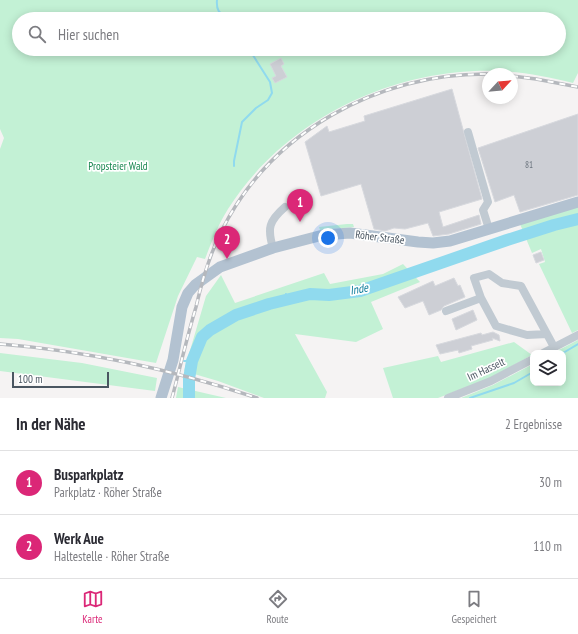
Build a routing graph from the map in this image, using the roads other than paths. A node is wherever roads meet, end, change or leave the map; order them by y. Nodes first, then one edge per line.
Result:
1 (468, 132) dead end
2 (578, 202) edge
3 (285, 207) dead end
4 (489, 229) junction
5 (273, 248) junction
6 (481, 298) junction
7 (446, 311) dead end
8 (547, 334) junction
9 (578, 335) edge
10 (554, 347) junction
11 (548, 350) edge
12 (530, 360) edge
13 (161, 398) edge
14 (448, 398) edge

1 - 4 street
2 - 4 main road, Röher Straße
3 - 5 street
4 - 5 main road, Röher Straße
5 - 13 main road, Röher Straße
6 - 7 street
6 - 8 street
6 - 8 street
8 - 10 street
9 - 10 street
10 - 11 street
12 - 14 street, Im Hasselt

